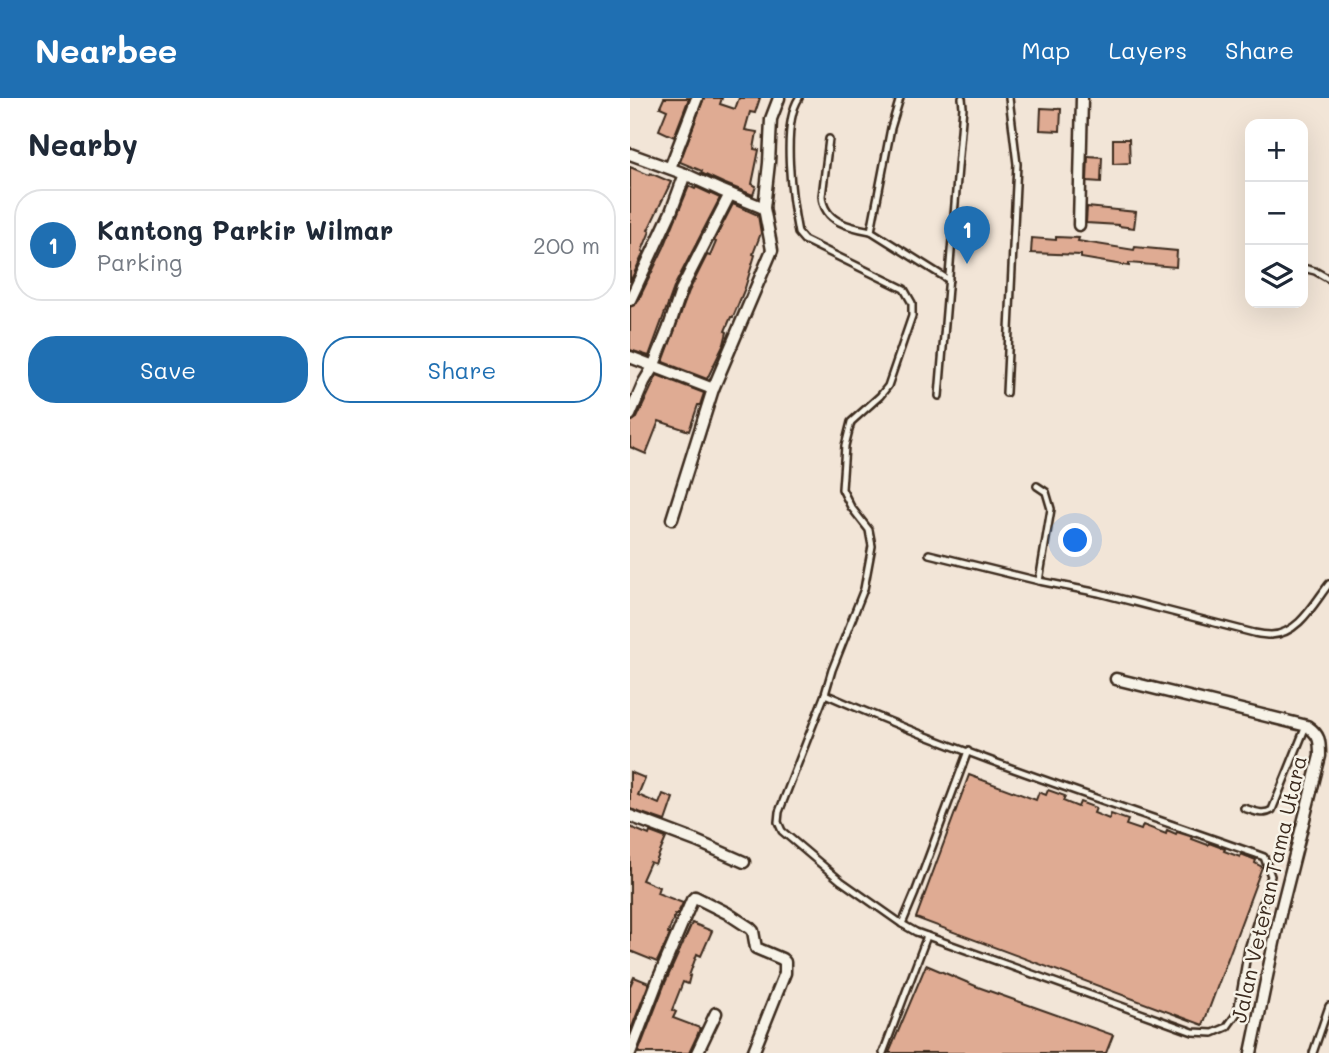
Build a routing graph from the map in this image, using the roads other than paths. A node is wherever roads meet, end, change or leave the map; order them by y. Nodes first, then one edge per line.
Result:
1 (697, 98) edge
2 (779, 98) edge
3 (799, 98) edge
4 (900, 98) edge
5 (962, 98) edge
6 (1009, 98) edge
7 (1082, 98) edge
8 (829, 139) dead end
9 (630, 155) edge
10 (670, 168) junction
11 (685, 174) junction
12 (730, 194) junction
13 (764, 208) junction
14 (1079, 225) dead end
15 (871, 231) junction
16 (1308, 269) edge
17 (1329, 279) edge
18 (949, 280) junction
19 (630, 300) edge
20 (630, 358) edge
21 (653, 367) junction
22 (713, 389) junction
23 (1006, 393) dead end
24 (939, 396) dead end
25 (630, 415) edge
26 (1037, 486) dead end
27 (672, 519) dead end
28 (929, 554) dead end
29 (1039, 580) junction
30 (1329, 584) edge
31 (1116, 679) dead end
32 (825, 694) junction
33 (1307, 726) junction
34 (968, 751) junction
35 (1244, 808) dead end
36 (630, 816) edge
37 (744, 862) dead end
38 (902, 924) junction
39 (926, 936) junction
40 (1329, 1006) edge
41 (716, 1013) dead end
42 (630, 1053) edge
43 (697, 1053) edge
44 (753, 1053) edge
45 (883, 1053) edge
46 (1251, 1053) edge
47 (1313, 1053) edge

1 - 10 street
2 - 13 street
3 - 32 lane
4 - 15 lane
5 - 18 lane
6 - 23 lane
7 - 14 street
8 - 15 lane
9 - 10 street
10 - 11 street
11 - 12 street
11 - 19 street
12 - 13 street
12 - 21 street
13 - 22 street
15 - 18 lane
16 - 17 lane
18 - 24 lane
20 - 21 street
21 - 22 street
21 - 25 street
22 - 27 street
26 - 29 lane
28 - 29 lane
29 - 30 lane
31 - 33 street, Jalan Veteran Tama Utara
32 - 34 lane
32 - 38 lane
33 - 35 lane
33 - 46 street, Jalan Veteran Tama Utara
34 - 38 lane
34 - 39 lane
36 - 37 street
38 - 39 lane
39 - 45 lane
40 - 47 lane
41 - 43 street
42 - 44 street

